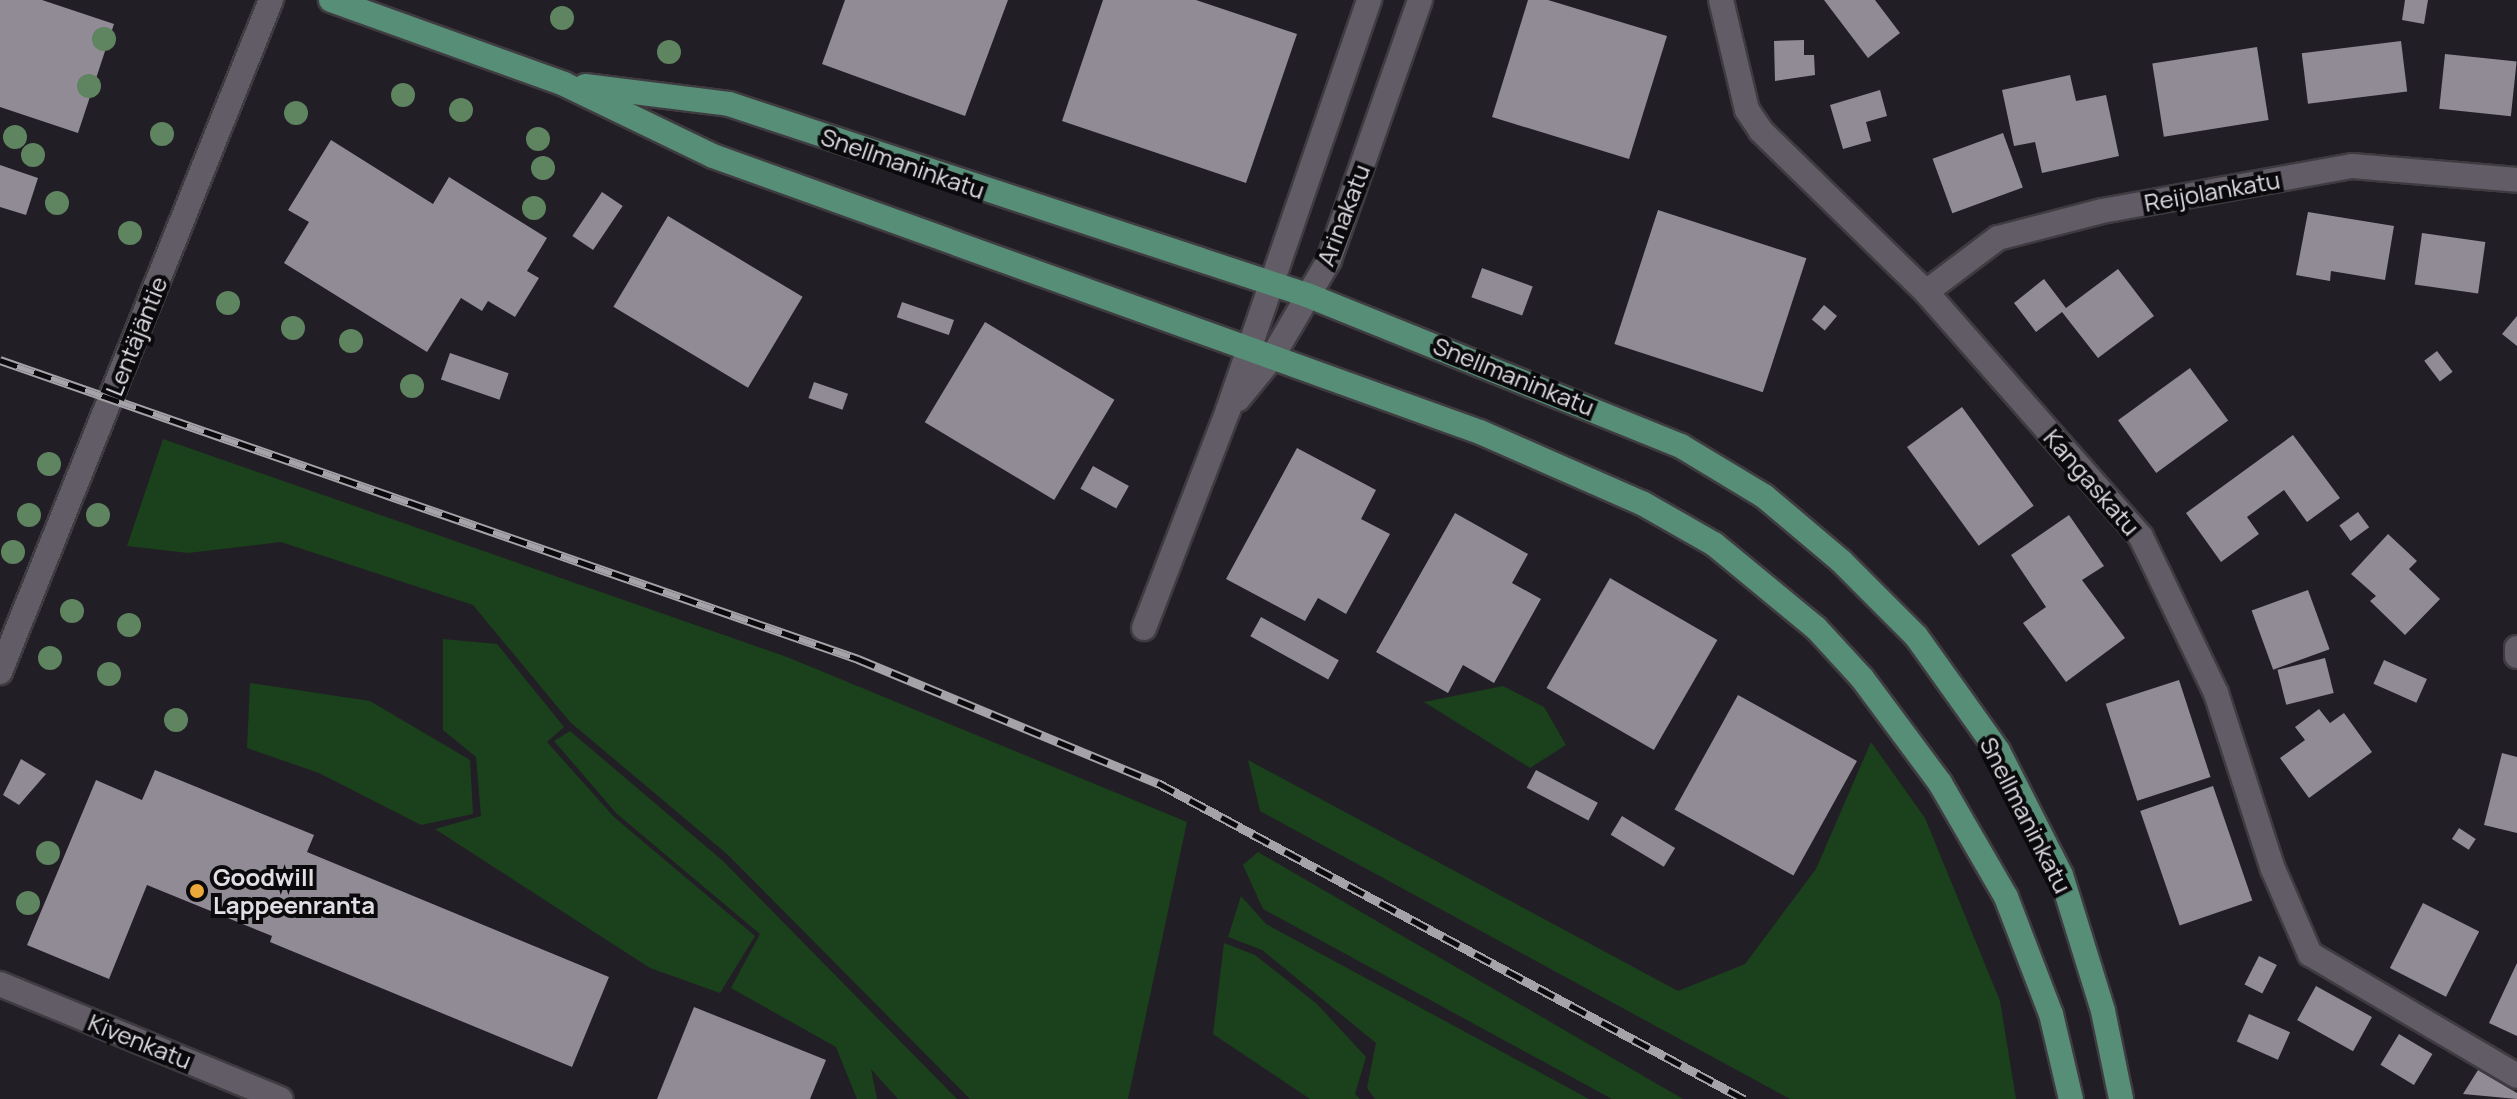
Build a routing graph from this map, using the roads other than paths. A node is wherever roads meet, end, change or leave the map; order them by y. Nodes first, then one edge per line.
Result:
1 (271, 0) edge
2 (331, 0) edge
3 (1369, 0) edge
4 (1420, 0) edge
5 (1721, 0) edge
6 (564, 84) junction
7 (2517, 180) edge
8 (1272, 284) junction
9 (1926, 292) junction
10 (1307, 295) junction
11 (1260, 354) junction
12 (1144, 628) dead end
13 (2517, 648) edge
14 (2517, 656) edge
15 (0, 672) edge
16 (0, 984) edge
17 (2517, 1076) edge
18 (280, 1099) edge
19 (2071, 1099) edge
20 (2121, 1099) edge

1 - 15 street, Lentäjäntie
2 - 6 main road, Snellmaninkatu
3 - 8 street, Arinakatu
4 - 10 street, Arinakatu
5 - 9 street, Kangaskatu
6 - 8 main road, Snellmaninkatu
6 - 11 main road, Snellmaninkatu
7 - 9 street, Reijolankatu
8 - 10 main road, Snellmaninkatu
8 - 11 street, Arinakatu
9 - 17 street, Kangaskatu
10 - 11 street, Arinakatu
10 - 20 main road, Snellmaninkatu
11 - 12 street, Arinakatu
11 - 19 main road, Snellmaninkatu
13 - 14 street
16 - 18 street, Kivenkatu

